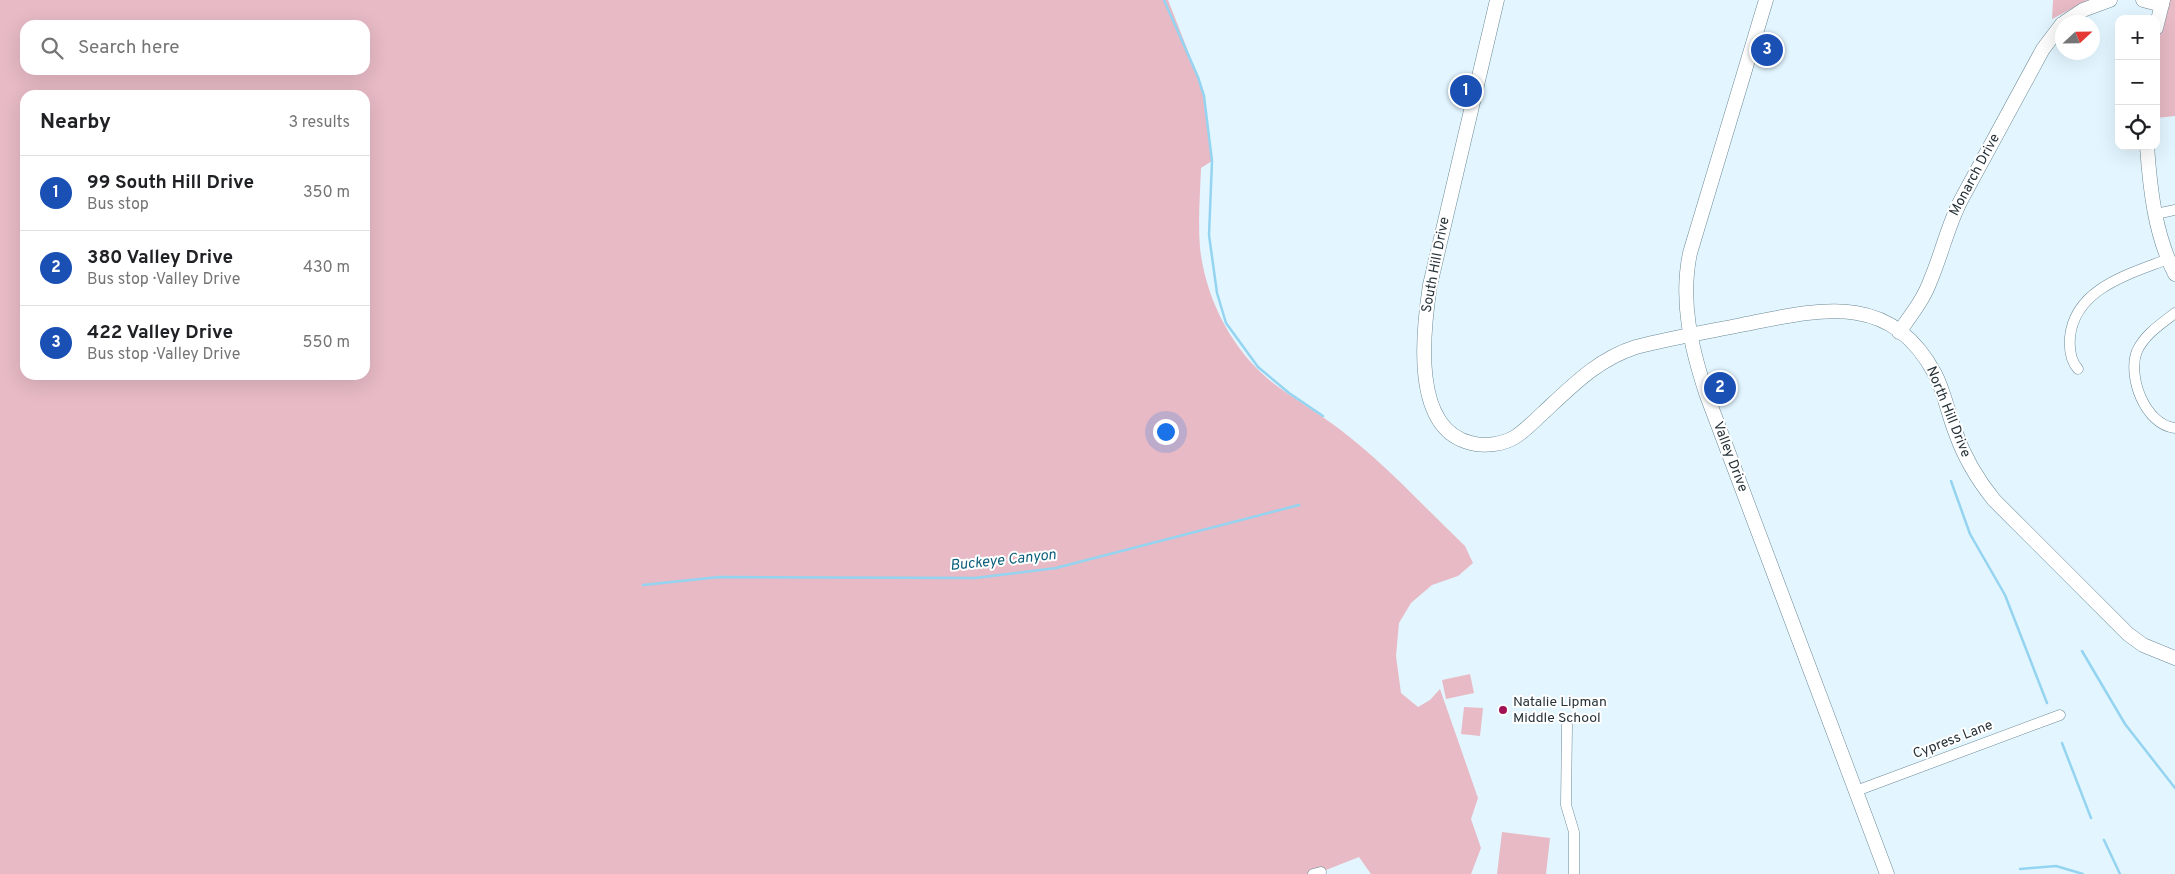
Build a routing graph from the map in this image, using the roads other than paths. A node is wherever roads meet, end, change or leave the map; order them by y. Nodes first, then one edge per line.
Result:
1 (1497, 0) edge
2 (1766, 0) edge
3 (2110, 0) edge
4 (2143, 0) edge
5 (2162, 3) edge
6 (2076, 15) edge
7 (2055, 34) edge
8 (2147, 150) edge
9 (2175, 210) edge
10 (2156, 214) junction
11 (2168, 259) junction
12 (2175, 274) edge
13 (2175, 313) edge
14 (1899, 332) junction
15 (1690, 336) junction
16 (2078, 370) dead end
17 (2175, 428) edge
18 (2175, 658) edge
19 (2060, 714) dead end
20 (1567, 725) dead end
21 (1856, 791) junction
22 (1574, 874) edge
23 (1887, 874) edge

1 - 15 street, South Hill Drive
2 - 15 street, Valley Drive
3 - 6 street, Monarch Drive
4 - 5 street
7 - 14 street, Monarch Drive
8 - 10 street
9 - 10 street
10 - 11 street
11 - 12 street
11 - 16 street
13 - 17 street
14 - 15 street, North Hill Drive
14 - 18 street, North Hill Drive
15 - 21 street, Valley Drive
19 - 21 street, Cypress Lane
20 - 22 street
21 - 23 street, Valley Drive

